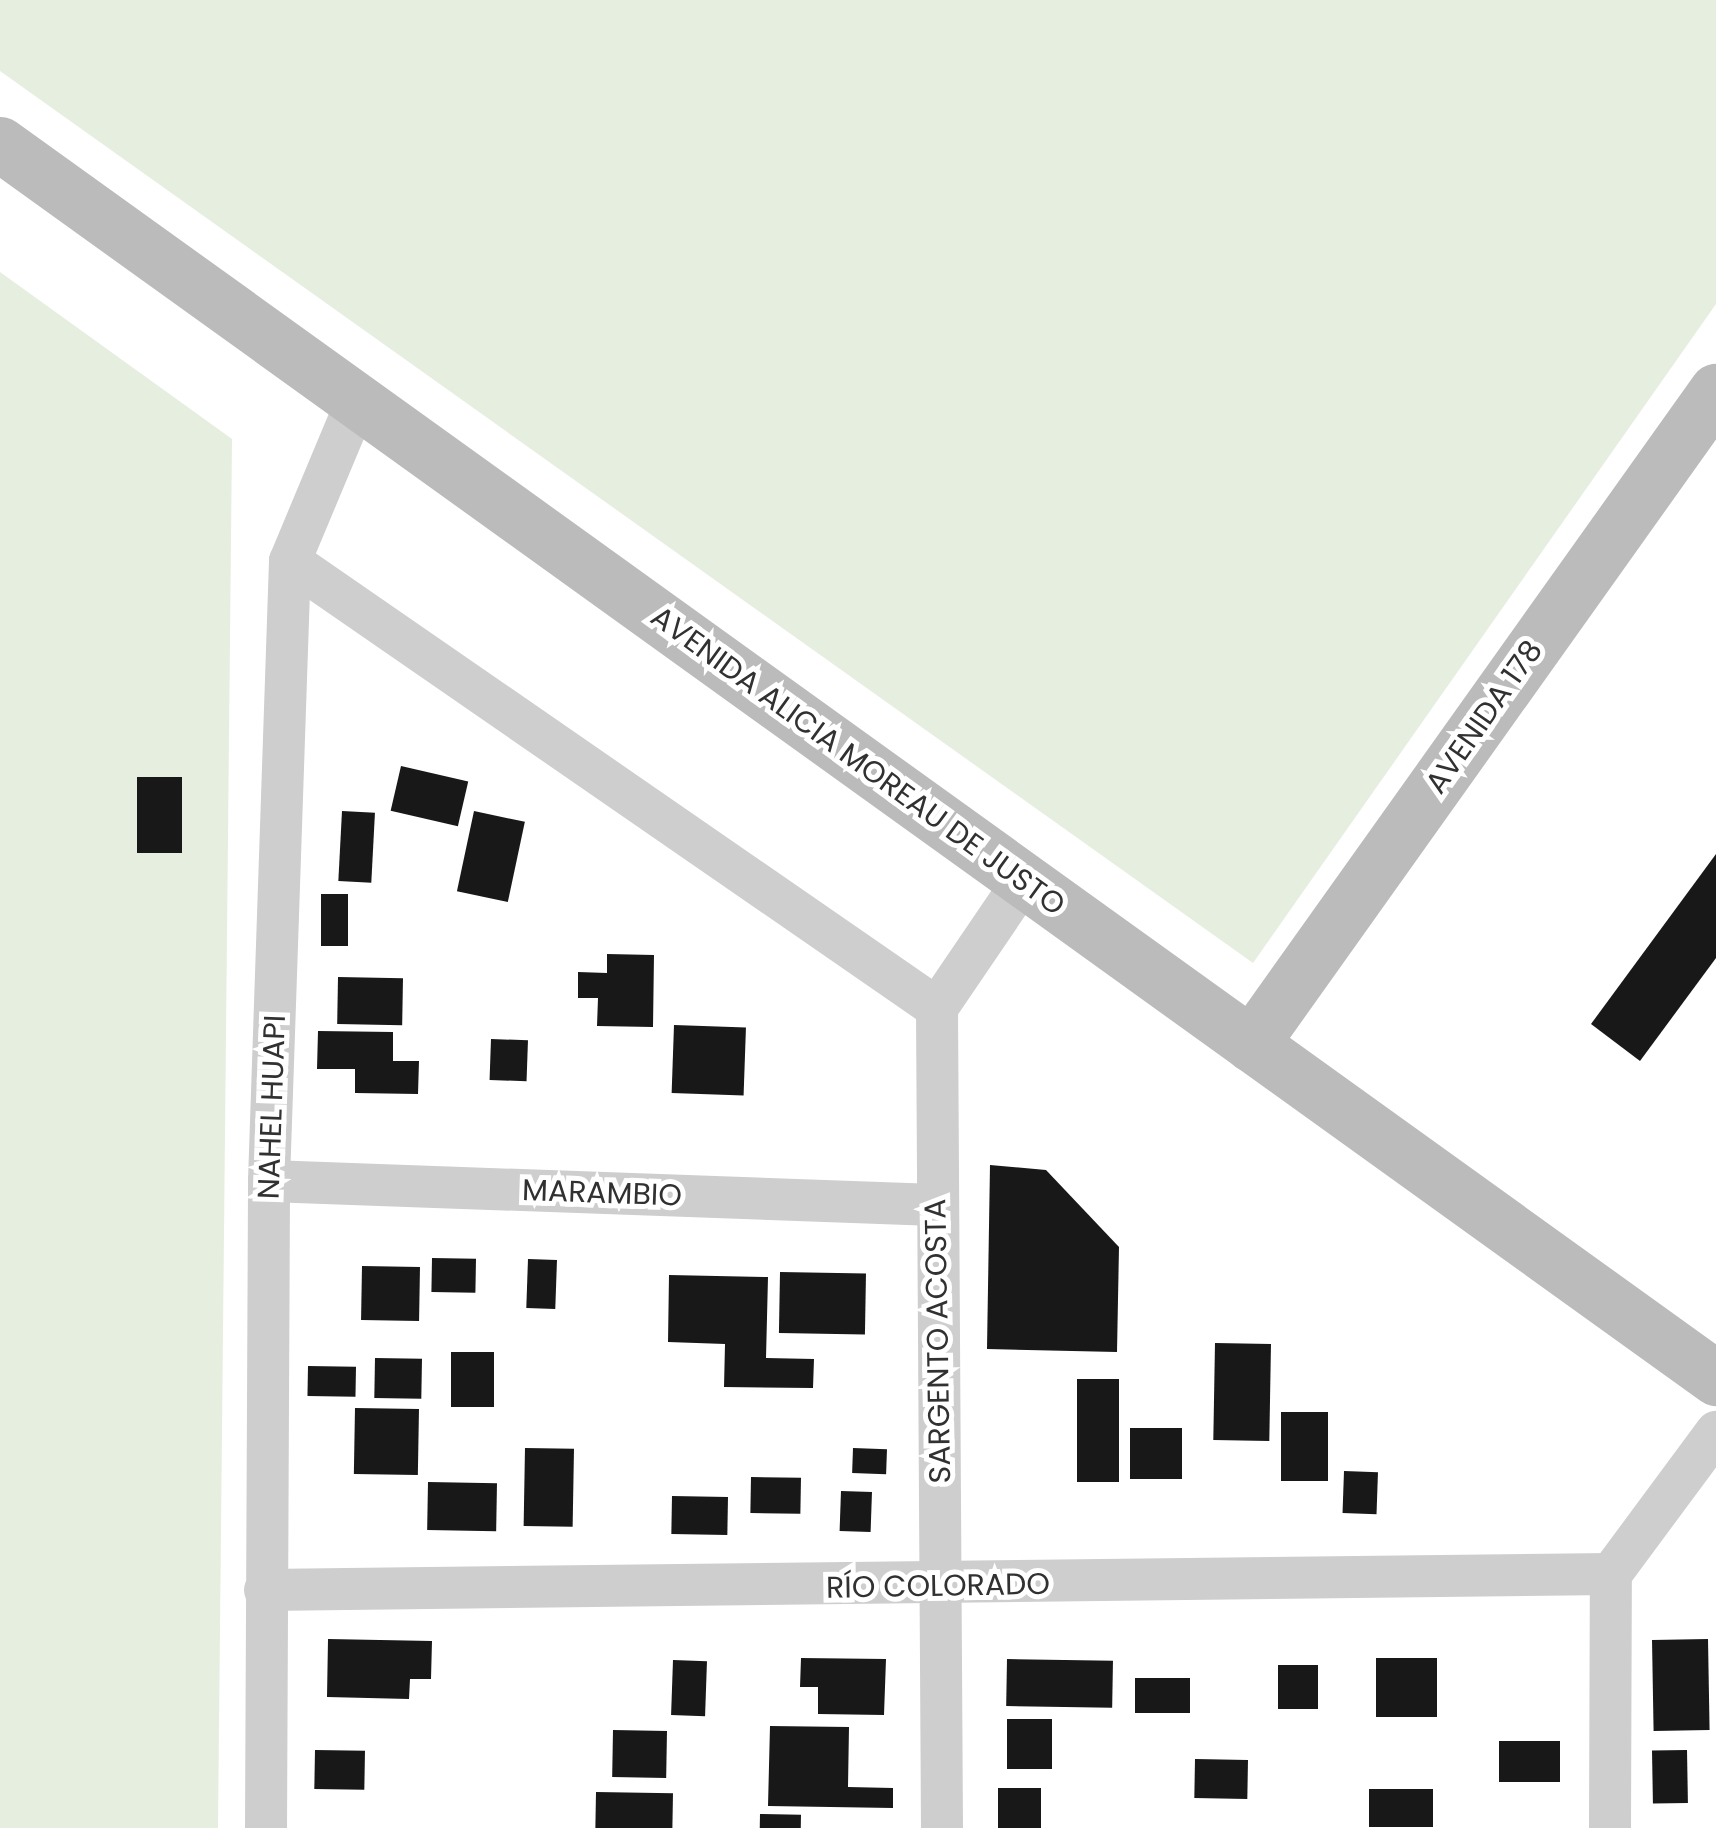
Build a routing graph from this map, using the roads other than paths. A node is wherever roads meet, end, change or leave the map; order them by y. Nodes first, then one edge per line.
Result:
1 (0, 144) edge
2 (1716, 390) edge
3 (357, 401) junction
4 (290, 561) junction
5 (1024, 880) junction
6 (937, 1008) junction
7 (1252, 1044) junction
8 (269, 1181) junction
9 (936, 1205) junction
10 (1716, 1378) edge
11 (1716, 1432) edge
12 (1611, 1574) junction
13 (942, 1587) junction
14 (265, 1590) junction
15 (266, 1828) edge
16 (942, 1828) edge
17 (1610, 1828) edge

1 - 3 main road, AVENIDA ALICIA MOREAU DE JUSTO
2 - 7 main road, AVENIDA 178
3 - 4 street, NAHEL HUAPI
3 - 5 main road, AVENIDA ALICIA MOREAU DE JUSTO
4 - 6 street
4 - 8 street, NAHEL HUAPI
5 - 6 street
5 - 7 main road, AVENIDA ALICIA MOREAU DE JUSTO
6 - 9 street, SARGENTO ACOSTA
7 - 10 main road, AVENIDA ALICIA MOREAU DE JUSTO
8 - 9 street, MARAMBIO
8 - 14 street, NAHEL HUAPI
9 - 13 street, SARGENTO ACOSTA
11 - 12 street
12 - 13 street, RÍO COLORADO
12 - 17 street
13 - 14 street, RÍO COLORADO
13 - 16 street, SARGENTO ACOSTA
14 - 15 street, NAHEL HUAPI

